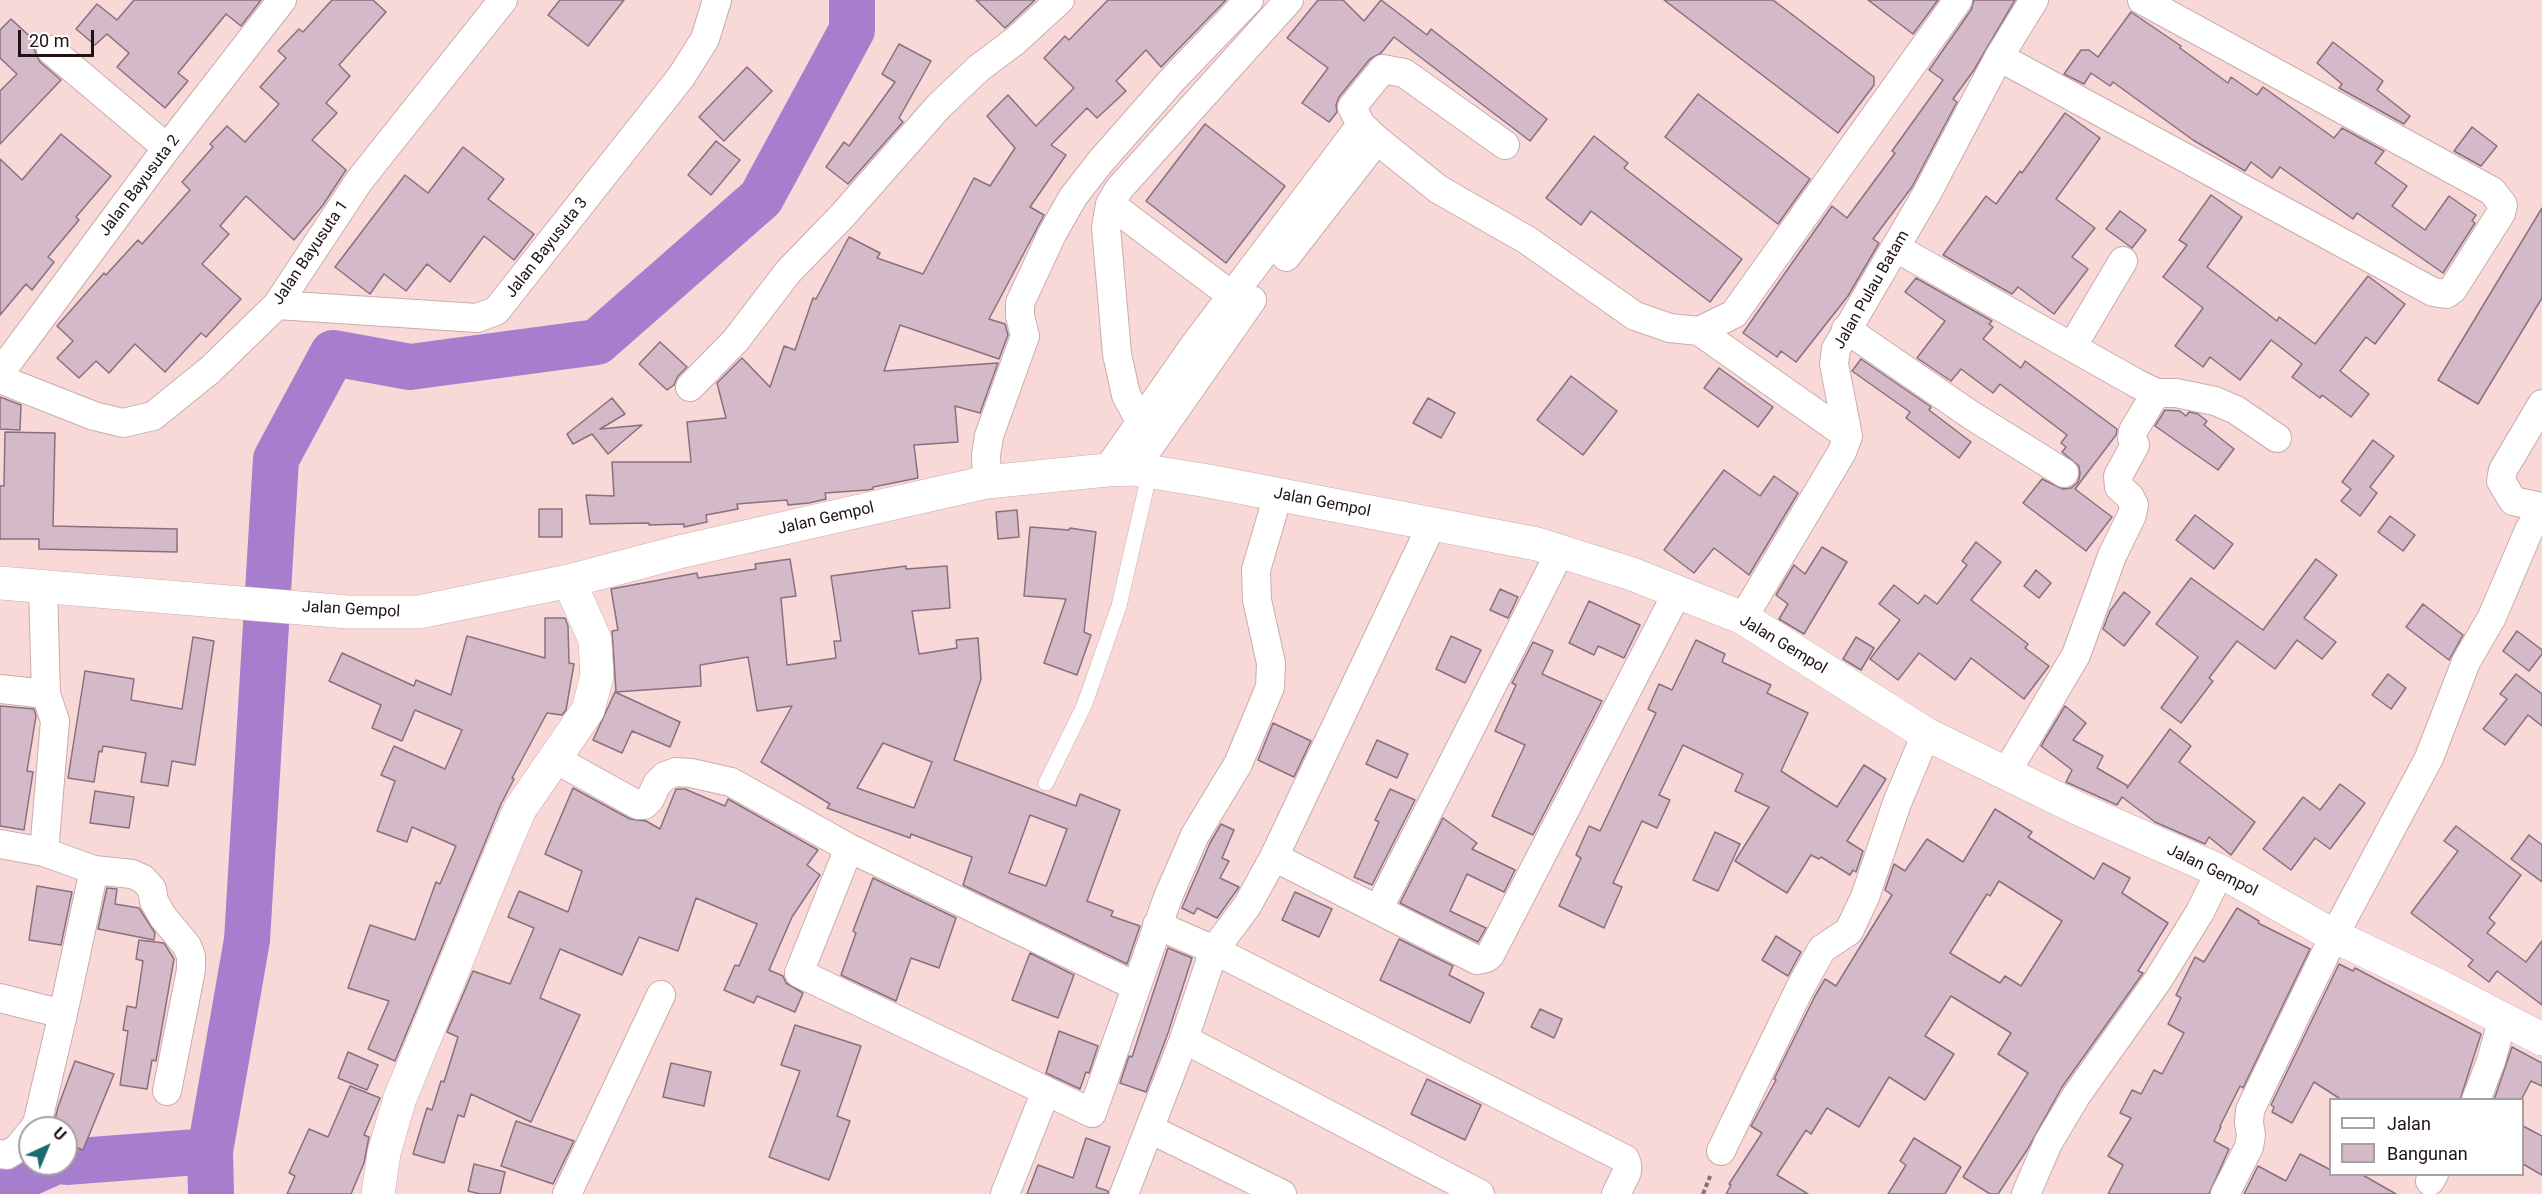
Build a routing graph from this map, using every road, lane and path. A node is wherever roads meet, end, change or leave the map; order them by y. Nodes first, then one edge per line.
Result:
1 (282, 0) edge
2 (503, 0) edge
3 (717, 0) edge
4 (1060, 0) edge
5 (1249, 0) edge
6 (1289, 0) edge
7 (1958, 0) edge
8 (2034, 0) edge
9 (2142, 0) edge
10 (51, 50) dead end
11 (1999, 57) junction
12 (1369, 133) junction
13 (1505, 145) dead end
14 (167, 148) junction
15 (1110, 204) junction
16 (1896, 248) junction
17 (2122, 261) dead end
18 (1240, 302) junction
19 (277, 305) junction
20 (1846, 329) junction
21 (1699, 331) junction
22 (2072, 347) junction
23 (0, 373) edge
24 (0, 380) edge
25 (690, 387) dead end
26 (2156, 393) junction
27 (2542, 404) edge
28 (1140, 421) junction
29 (1848, 436) junction
30 (2277, 438) dead end
31 (1130, 470) junction
32 (2064, 473) dead end
33 (987, 482) junction
34 (1278, 495) junction
35 (2542, 508) edge
36 (1432, 524) junction
37 (1560, 552) junction
38 (569, 581) junction
39 (0, 583) edge
40 (43, 587) junction
41 (1677, 593) junction
42 (1743, 618) junction
43 (0, 689) edge
44 (46, 693) junction
45 (1926, 734) junction
46 (555, 759) junction
47 (2006, 774) junction
48 (1046, 783) dead end
49 (0, 844) edge
50 (849, 848) junction
51 (44, 852) junction
52 (1274, 857) junction
53 (93, 870) junction
54 (2220, 871) junction
55 (1378, 910) junction
56 (1157, 925) junction
57 (2334, 936) junction
58 (1214, 950) junction
59 (1135, 986) junction
60 (662, 995) dead end
61 (0, 998) edge
62 (63, 1014) junction
63 (2503, 1018) junction
64 (1184, 1039) junction
65 (2542, 1039) edge
66 (167, 1091) dead end
67 (1046, 1091) junction
68 (2477, 1098) edge
69 (39, 1116) edge
70 (1150, 1130) junction
71 (18, 1148) edge
72 (1721, 1151) dead end
73 (0, 1154) edge
74 (385, 1192) edge
75 (567, 1194) edge
76 (1005, 1194) edge
77 (1124, 1194) edge
78 (1282, 1194) edge
79 (1480, 1194) edge
80 (1617, 1194) edge
81 (2026, 1194) edge
82 (2225, 1194) edge

1 - 14 street, Jalan Bayusuta 2
2 - 19 street, Jalan Bayusuta 1
3 - 19 street, Jalan Bayusuta 3
4 - 25 street
5 - 33 street
6 - 15 street
7 - 21 street
8 - 11 street, Jalan Pulau Batam
9 - 11 street
10 - 14 street
11 - 16 street, Jalan Pulau Batam
12 - 13 street
12 - 18 street
12 - 21 street
14 - 23 street, Jalan Bayusuta 2
15 - 18 street
15 - 28 street
16 - 20 street, Jalan Pulau Batam
16 - 22 street
17 - 22 street
18 - 28 street
18 - 31 street
19 - 24 street, Jalan Bayusuta 1
20 - 29 street, Jalan Pulau Batam
20 - 32 street
21 - 29 street
22 - 26 street
26 - 30 street
26 - 47 street
27 - 35 street
28 - 31 street
29 - 42 street
31 - 33 main road, Jalan Gempol
31 - 34 main road, Jalan Gempol
31 - 48 lane
33 - 38 main road, Jalan Gempol
34 - 36 main road, Jalan Gempol
34 - 56 street
35 - 57 street
36 - 37 main road, Jalan Gempol
36 - 52 street
37 - 41 main road, Jalan Gempol
37 - 55 street
38 - 40 main road, Jalan Gempol
38 - 46 main road
39 - 40 main road, Jalan Gempol
40 - 44 street
41 - 42 main road, Jalan Gempol
41 - 55 street
42 - 45 main road, Jalan Gempol
43 - 44 street
44 - 51 street
45 - 47 main road, Jalan Gempol
45 - 72 street
46 - 50 street
46 - 74 main road
47 - 54 main road, Jalan Gempol
49 - 51 street
50 - 59 street
50 - 67 street
51 - 53 street
52 - 55 street
52 - 58 street
53 - 62 street
53 - 66 street
54 - 57 main road, Jalan Gempol
54 - 81 street
56 - 58 street
56 - 59 street
57 - 63 main road, Jalan Gempol
57 - 82 street
58 - 64 street
58 - 80 street
59 - 67 street
60 - 75 street
61 - 62 street
62 - 69 street
63 - 65 main road, Jalan Gempol
63 - 68 street
64 - 70 street
64 - 79 street
67 - 76 street
70 - 77 street
70 - 78 street
71 - 73 street

